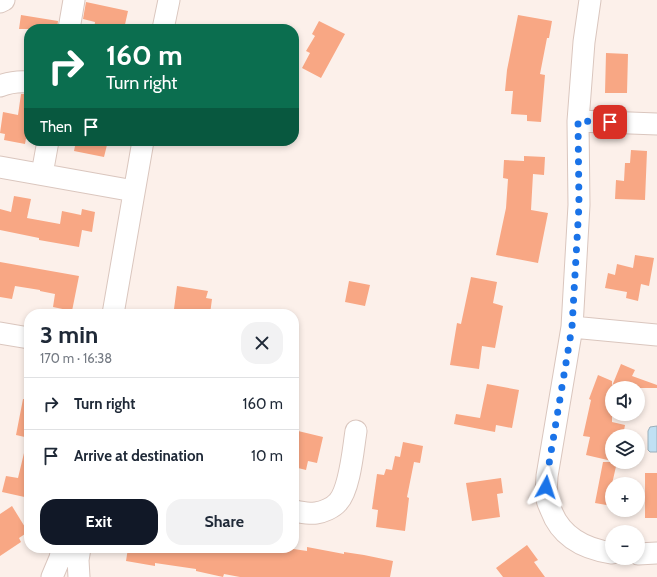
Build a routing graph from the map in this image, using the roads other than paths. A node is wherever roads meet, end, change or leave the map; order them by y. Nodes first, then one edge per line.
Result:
1 (4, 0) edge
2 (74, 0) edge
3 (169, 0) edge
4 (590, 0) edge
5 (0, 2) edge
6 (69, 24) edge
7 (165, 24) edge
8 (24, 82) edge
9 (0, 86) edge
10 (578, 121) junction
11 (657, 124) edge
12 (47, 146) edge
13 (142, 146) edge
14 (0, 167) edge
15 (42, 174) junction
16 (134, 191) junction
17 (114, 309) edge
18 (572, 327) junction
19 (657, 335) edge
20 (1, 338) edge
21 (24, 338) edge
22 (356, 431) dead end
23 (299, 511) edge
24 (605, 552) edge
25 (61, 553) edge
26 (79, 553) edge
27 (657, 553) edge
28 (645, 554) edge
29 (52, 577) edge
30 (79, 577) edge

1 - 5 street
2 - 6 street
3 - 7 street
4 - 10 street
8 - 9 street
10 - 11 street
10 - 18 street
12 - 15 street
13 - 16 street
14 - 15 street
15 - 16 street
16 - 17 street
18 - 19 street
18 - 24 street
20 - 21 street
22 - 23 street
25 - 29 street
26 - 30 street
27 - 28 street

